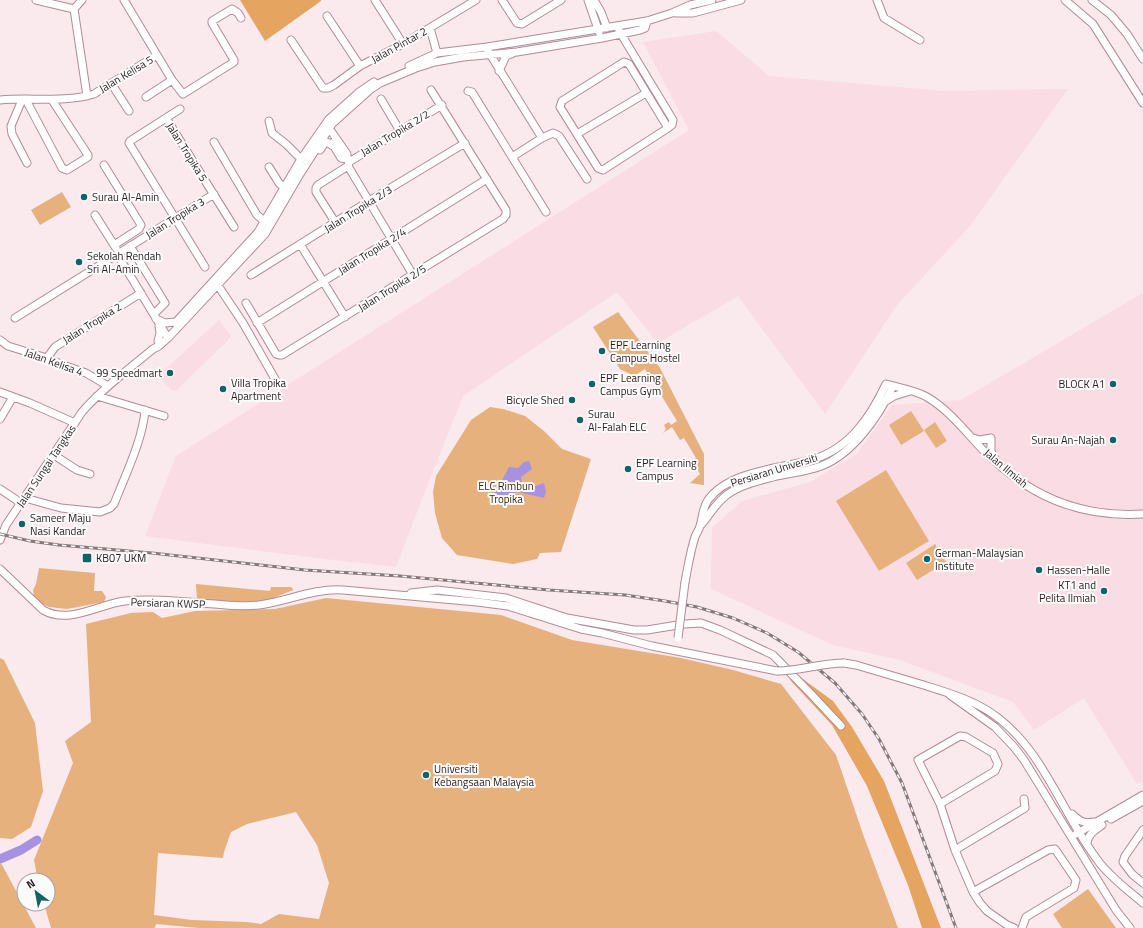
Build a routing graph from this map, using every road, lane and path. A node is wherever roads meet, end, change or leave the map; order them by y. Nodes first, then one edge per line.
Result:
1 (36, 0) edge
2 (82, 0) edge
3 (124, 0) edge
4 (374, 0) edge
5 (476, 0) edge
6 (502, 0) edge
7 (561, 0) edge
8 (588, 0) edge
9 (594, 0) edge
10 (712, 0) edge
11 (742, 0) edge
12 (877, 0) edge
13 (1065, 0) edge
14 (1092, 0) edge
15 (74, 9) junction
16 (672, 13) junction
17 (328, 16) dead end
18 (241, 18) dead end
19 (647, 21) junction
20 (618, 26) junction
21 (430, 28) junction
22 (607, 28) junction
23 (598, 30) junction
24 (621, 34) junction
25 (602, 38) junction
26 (291, 40) dead end
27 (920, 40) dead end
28 (403, 44) junction
29 (488, 51) junction
30 (517, 52) junction
31 (437, 53) junction
32 (157, 55) junction
33 (477, 56) junction
34 (1142, 57) edge
35 (360, 66) junction
36 (499, 71) junction
37 (172, 80) junction
38 (111, 83) junction
39 (431, 90) dead end
40 (468, 90) dead end
41 (646, 92) junction
42 (87, 96) junction
43 (146, 97) dead end
44 (381, 99) dead end
45 (0, 100) edge
46 (24, 100) junction
47 (52, 100) junction
48 (1143, 103) edge
49 (442, 105) junction
50 (180, 109) dead end
51 (129, 111) dead end
52 (166, 118) junction
53 (269, 121) dead end
54 (668, 128) junction
55 (325, 129) junction
56 (400, 130) junction
57 (578, 134) junction
58 (542, 138) junction
59 (214, 142) dead end
60 (465, 143) junction
61 (333, 146) junction
62 (511, 156) junction
63 (301, 159) junction
64 (27, 163) dead end
65 (348, 163) junction
66 (104, 165) dead end
67 (269, 167) dead end
68 (487, 179) junction
69 (587, 179) dead end
70 (287, 188) junction
71 (214, 194) junction
72 (369, 201) junction
73 (546, 212) dead end
74 (95, 215) dead end
75 (175, 219) junction
76 (264, 221) junction
77 (335, 222) junction
78 (234, 227) dead end
79 (392, 239) junction
80 (114, 244) junction
81 (300, 244) junction
82 (130, 246) junction
83 (118, 254) junction
84 (205, 267) dead end
85 (251, 275) dead end
86 (413, 275) junction
87 (323, 281) junction
88 (216, 282) junction
89 (141, 293) junction
90 (246, 303) dead end
91 (345, 317) junction
92 (15, 318) dead end
93 (156, 318) junction
94 (176, 322) junction
95 (257, 323) junction
96 (167, 336) junction
97 (0, 340) edge
98 (158, 341) junction
99 (153, 349) junction
100 (47, 358) junction
101 (275, 379) dead end
102 (890, 385) junction
103 (108, 386) junction
104 (910, 390) junction
105 (0, 392) edge
106 (98, 394) junction
107 (13, 397) junction
108 (886, 401) junction
109 (145, 410) junction
110 (164, 416) dead end
111 (0, 419) edge
112 (75, 423) junction
113 (972, 438) junction
114 (54, 455) junction
115 (996, 461) junction
116 (90, 474) dead end
117 (0, 489) edge
118 (23, 500) junction
119 (1143, 514) edge
120 (700, 526) junction
121 (0, 540) edge
122 (0, 569) edge
123 (403, 595) junction
124 (676, 650) junction
125 (944, 691) junction
126 (841, 726) dead end
127 (1143, 794) edge
128 (1024, 799) dead end
129 (1143, 801) edge
130 (940, 804) junction
131 (1062, 804) junction
132 (1103, 822) junction
133 (1143, 830) edge
134 (1081, 835) junction
135 (1072, 840) junction
136 (1087, 844) junction
137 (955, 850) junction
138 (1143, 883) edge
139 (973, 892) junction
140 (1143, 903) edge
141 (1014, 928) edge
142 (1022, 928) edge
143 (1130, 928) edge

1 - 15 street
2 - 15 street
3 - 32 street
4 - 28 street
5 - 21 street, Jalan Pintar 2
6 - 7 street
8 - 23 street
9 - 22 street
10 - 16 street
11 - 16 street
12 - 27 street
13 - 48 street
14 - 34 street
15 - 42 street
16 - 19 street
17 - 35 street
18 - 37 street, Jalan Kelisa 5
19 - 20 street
19 - 24 street
20 - 22 street
20 - 24 street
21 - 28 street, Jalan Pintar 2
21 - 31 street
22 - 23 street
23 - 25 street
23 - 29 street
24 - 25 street
24 - 54 street
25 - 30 street
26 - 35 street, Jalan Pintar 2
28 - 35 street, Jalan Pintar 2
29 - 30 street
29 - 31 street
29 - 33 street
29 - 36 street
30 - 36 street
31 - 55 street
32 - 37 street, Jalan Kelisa 5
32 - 38 street, Jalan Kelisa 5
33 - 36 street
33 - 55 street
36 - 58 street
37 - 43 street
38 - 42 street, Jalan Kelisa 5
38 - 51 street
39 - 49 street
40 - 62 street
41 - 54 street
41 - 57 street
41 - 57 street
42 - 47 street, Jalan Kelisa 5
44 - 56 street
45 - 46 street, Jalan Kelisa 5
46 - 47 street, Jalan Kelisa 5
46 - 47 street
46 - 64 street
49 - 56 street, Jalan Tropika 2/2
49 - 60 street
50 - 52 street
52 - 71 street, Jalan Tropika 5
52 - 75 street
53 - 63 street
54 - 57 street
55 - 61 street
55 - 63 street
55 - 65 street
55 - 70 street
56 - 65 street, Jalan Tropika 2/2
58 - 62 street
58 - 69 street
59 - 76 street
60 - 68 street
60 - 72 street, Jalan Tropika 2/3
61 - 65 street
61 - 70 street
62 - 73 street
63 - 70 street
65 - 72 street
65 - 77 street, Jalan Tropika 2/2
66 - 80 street
67 - 70 street
68 - 79 street, Jalan Tropika 2/4
68 - 86 street, Jalan Tropika 2/5
70 - 76 street
70 - 88 street
71 - 75 street, Jalan Tropika 3
71 - 78 street, Jalan Tropika 5
72 - 77 street, Jalan Tropika 2/3
72 - 79 street
74 - 80 street
75 - 82 street, Jalan Tropika 3
75 - 84 street
76 - 88 street
77 - 81 street, Jalan Tropika 2/3
79 - 86 street
79 - 87 street, Jalan Tropika 2/4
80 - 83 street
81 - 85 street, Jalan Tropika 2/3
81 - 87 street
82 - 83 street, Jalan Tropika 3
82 - 93 street
83 - 89 street
83 - 92 street, Jalan Tropika 3
86 - 91 street, Jalan Tropika 2/5
87 - 91 street
87 - 95 street, Jalan Tropika 2/4
88 - 94 street
88 - 96 street
88 - 101 street
89 - 93 street
89 - 100 street, Jalan Tropika 2
90 - 95 street
91 - 95 street, Jalan Tropika 2/5
93 - 94 street
93 - 96 street
93 - 98 street
94 - 96 street
96 - 98 street
96 - 99 street
97 - 100 street, Jalan Kelisa 4
98 - 99 street
99 - 103 street, Jalan Sungai Tangkas
100 - 103 street, Jalan Kelisa 4
102 - 104 street, Jalan Ilmiah
102 - 108 street, Persiaran Universiti
102 - 120 street, Persiaran Universiti
103 - 106 street, Jalan Sungai Tangkas
104 - 108 street
104 - 113 street, Jalan Ilmiah
105 - 107 street
106 - 109 street
106 - 112 street, Jalan Sungai Tangkas
107 - 111 street
107 - 112 street
108 - 120 street, Persiaran Universiti
109 - 110 street
109 - 118 street
112 - 114 street, Jalan Sungai Tangkas
113 - 115 street, Jalan Ilmiah
113 - 115 street
114 - 116 street
114 - 118 street, Jalan Sungai Tangkas
115 - 119 street, Jalan Ilmiah
117 - 118 street
118 - 121 street, Jalan Sungai Tangkas
120 - 124 street, Persiaran Universiti, bridge
122 - 123 street, Persiaran KWSP
123 - 124 street
123 - 126 street
124 - 125 street, bridge
125 - 131 street
125 - 135 street
127 - 132 street
128 - 137 street
129 - 132 street
130 - 130 street
130 - 137 street
131 - 132 street
131 - 134 street
132 - 134 street
132 - 136 street
133 - 138 street
134 - 135 street
134 - 136 street
135 - 143 street
136 - 140 street
137 - 139 street
139 - 141 street
139 - 142 street

